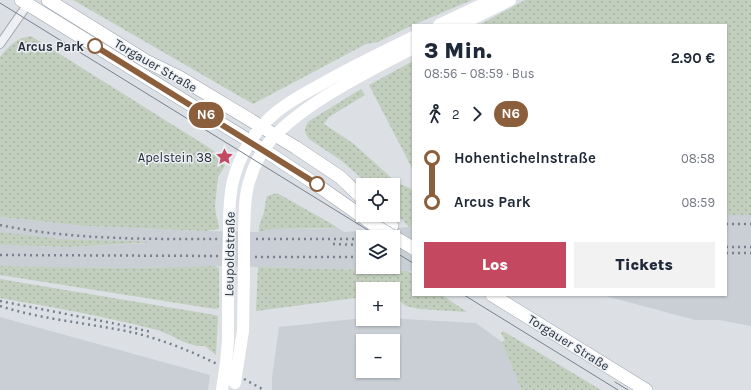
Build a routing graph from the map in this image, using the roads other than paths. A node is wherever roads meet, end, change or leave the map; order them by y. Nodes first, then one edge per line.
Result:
1 (48, 0) edge
2 (492, 0) edge
3 (510, 0) edge
4 (27, 1) edge
5 (441, 24) edge
6 (462, 24) edge
7 (412, 38) edge
8 (0, 44) edge
9 (412, 49) edge
10 (262, 126) junction
11 (276, 135) junction
12 (250, 142) junction
13 (264, 150) junction
14 (356, 192) edge
15 (356, 207) edge
16 (380, 222) edge
17 (382, 222) edge
18 (412, 241) edge
19 (412, 247) edge
20 (494, 296) edge
21 (234, 386) edge
22 (222, 390) edge
23 (646, 390) edge

1 - 10 main road, Torgauer Straße
2 - 5 main road
3 - 6 main road
4 - 8 street
4 - 12 main road, Torgauer Straße
7 - 10 main road, Leupoldstraße
9 - 11 main road, Leupoldstraße
10 - 11 main road, Torgauer Straße
10 - 12 main road, Leupoldstraße
11 - 13 main road, Leupoldstraße
11 - 14 main road, Torgauer Straße
12 - 13 main road, Torgauer Straße
12 - 22 main road, Leupoldstraße, bridge
13 - 15 main road, Torgauer Straße
13 - 21 main road, Leupoldstraße, bridge
16 - 19 main road, Torgauer Straße, bridge
17 - 18 main road, Torgauer Straße
20 - 23 main road, Torgauer Straße

